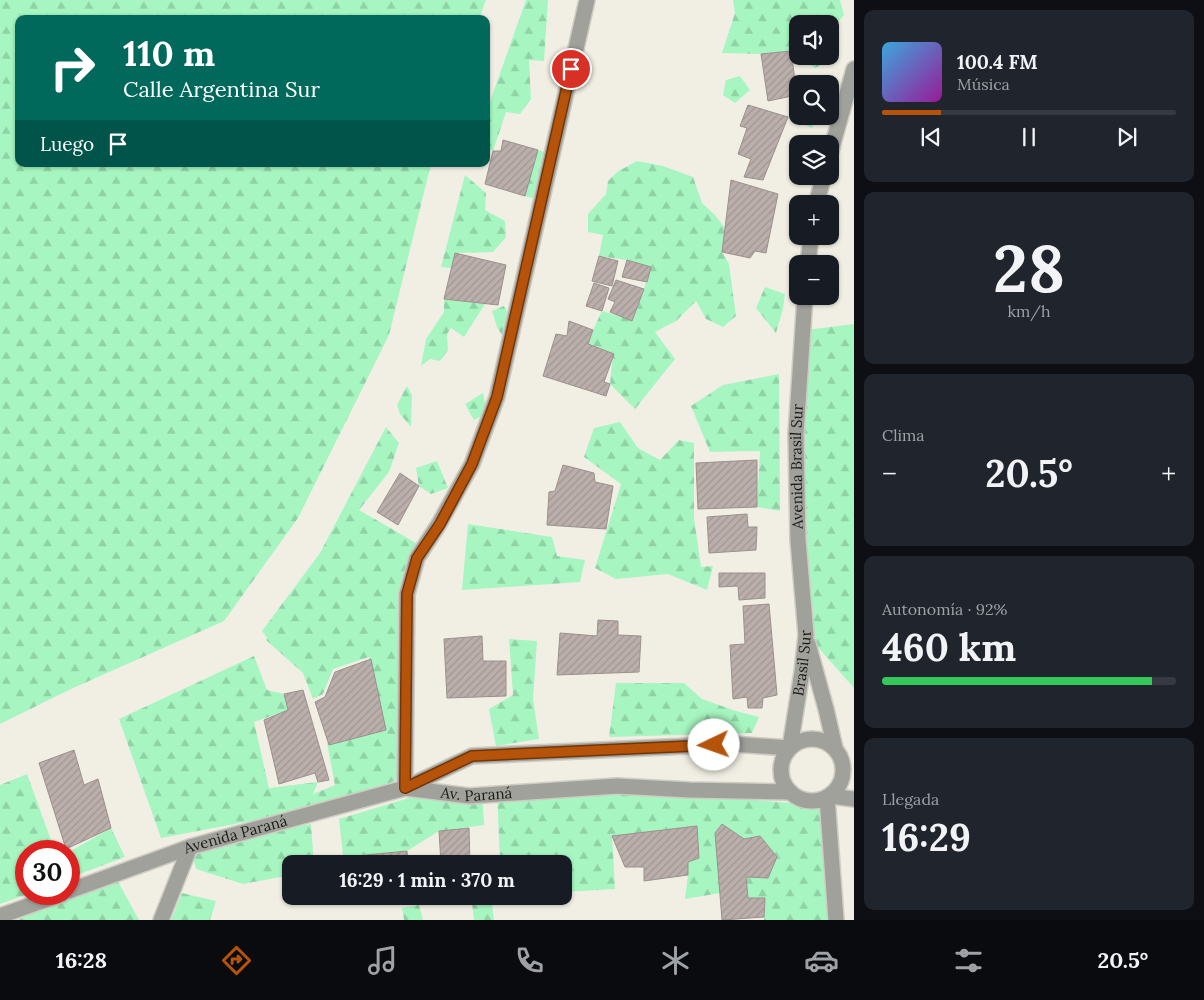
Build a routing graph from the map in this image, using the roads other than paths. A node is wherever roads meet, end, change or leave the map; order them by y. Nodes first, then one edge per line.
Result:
1 (587, 0) edge
2 (854, 69) edge
3 (835, 135) edge
4 (804, 305) edge
5 (806, 635) junction
6 (789, 747) junction
7 (837, 749) junction
8 (854, 755) edge
9 (405, 788) junction
10 (790, 792) junction
11 (828, 797) junction
12 (854, 799) edge
13 (190, 847) junction
14 (80, 887) edge
15 (31, 905) edge
16 (0, 916) edge
17 (161, 920) edge
18 (836, 920) edge

1 - 9 street
2 - 3 street
4 - 5 street, Avenida Brasil Sur
5 - 6 street, Brasil Sur
5 - 7 street, Brasil Sur
6 - 7 street, Av. Paraná
6 - 9 street, Av. Paraná
6 - 10 street
7 - 8 street, Av. Paraná
7 - 11 street
9 - 10 street, Av. Paraná
9 - 13 street, Avenida Paraná
10 - 11 street, Av. Paraná
11 - 12 street, Av. Paraná
11 - 18 street
13 - 14 street, Avenida Paraná
13 - 17 street
15 - 16 street

